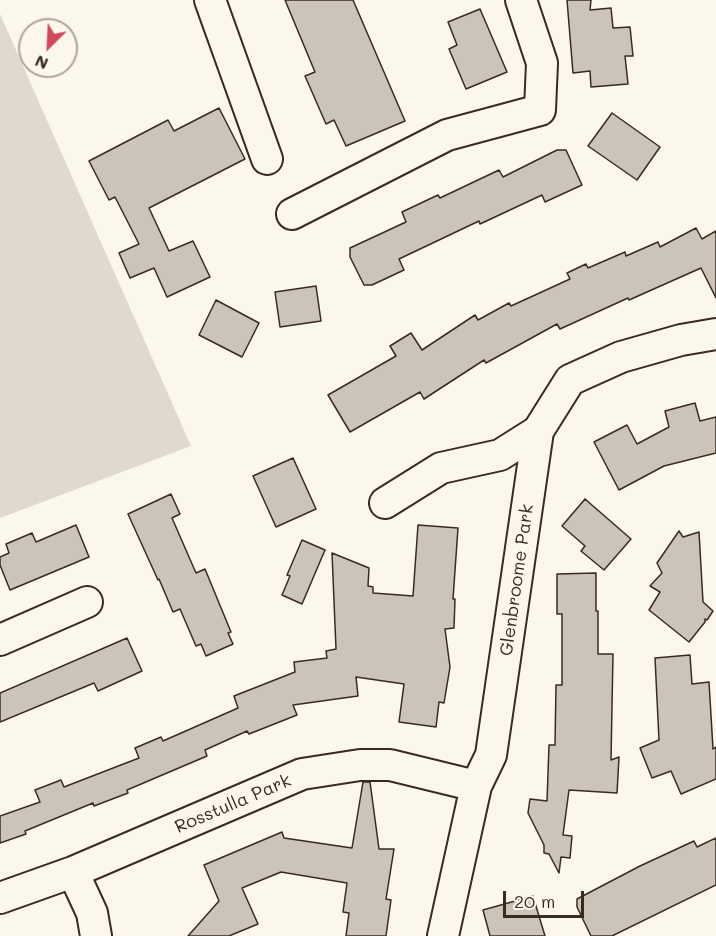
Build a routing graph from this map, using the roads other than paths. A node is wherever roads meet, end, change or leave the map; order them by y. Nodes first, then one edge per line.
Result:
1 (210, 0) edge
2 (521, 0) edge
3 (267, 159) dead end
4 (292, 213) dead end
5 (716, 334) edge
6 (538, 431) junction
7 (385, 503) dead end
8 (87, 602) dead end
9 (0, 640) edge
10 (476, 786) junction
11 (73, 872) junction
12 (0, 898) edge
13 (96, 936) edge
14 (443, 936) edge

1 - 3 street
2 - 4 street
5 - 6 street, Glenbroome Park
6 - 7 street
6 - 10 street, Glenbroome Park
8 - 9 street
10 - 11 street, Rosstulla Park
10 - 14 street, Glenbroome Park
11 - 12 street, Rosstulla Park
11 - 13 street

